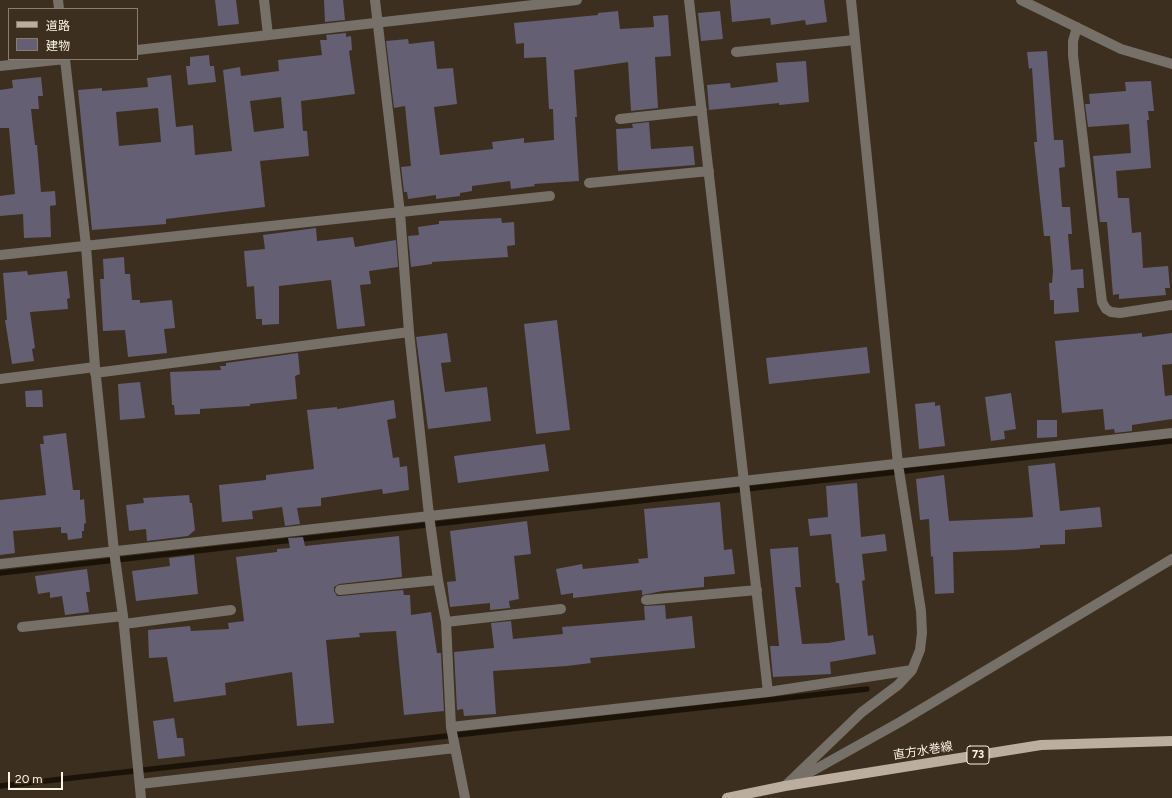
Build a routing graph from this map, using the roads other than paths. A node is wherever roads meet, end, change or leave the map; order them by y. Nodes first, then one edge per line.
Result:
1 (264, 0) edge
2 (375, 0) edge
3 (577, 0) edge
4 (689, 0) edge
5 (851, 0) edge
6 (1021, 0) edge
7 (377, 22) junction
8 (1077, 27) junction
9 (268, 35) junction
10 (855, 40) junction
11 (138, 50) edge
12 (736, 52) dead end
13 (56, 60) edge
14 (65, 60) edge
15 (1172, 64) edge
16 (0, 66) edge
17 (702, 110) junction
18 (620, 119) dead end
19 (709, 171) junction
20 (590, 183) dead end
21 (550, 196) dead end
22 (400, 213) junction
23 (86, 246) junction
24 (0, 255) edge
25 (1172, 305) edge
26 (409, 332) junction
27 (95, 370) junction
28 (0, 379) edge
29 (1172, 433) edge
30 (899, 470) junction
31 (745, 486) junction
32 (430, 521) junction
33 (115, 557) junction
34 (1172, 559) edge
35 (0, 564) edge
36 (438, 580) junction
37 (340, 590) dead end
38 (757, 590) junction
39 (646, 600) dead end
40 (561, 609) dead end
41 (230, 610) dead end
42 (124, 620) junction
43 (446, 622) junction
44 (22, 627) dead end
45 (912, 670) junction
46 (768, 692) junction
47 (453, 736) junction
48 (1172, 741) edge
49 (139, 776) junction
50 (785, 786) junction
51 (141, 798) edge
52 (465, 798) edge
53 (727, 798) edge

1 - 9 street
2 - 7 street
3 - 7 street
4 - 17 street
5 - 10 street
6 - 8 street
7 - 9 street
7 - 22 street
8 - 15 street
8 - 25 street
9 - 11 street
10 - 12 street
10 - 30 street
13 - 16 street
14 - 23 street
17 - 18 street
17 - 19 street
19 - 20 street
19 - 31 street
21 - 22 street
22 - 23 street
22 - 26 street
23 - 24 street
23 - 27 street
26 - 27 street
26 - 32 street
27 - 28 street
27 - 33 street
29 - 30 street
30 - 31 street
30 - 45 street
31 - 32 street
31 - 38 street
32 - 33 street
32 - 36 street
33 - 35 street
33 - 42 street
34 - 50 street
36 - 37 street
36 - 43 street
38 - 39 street
38 - 46 street
40 - 43 street
41 - 42 street
42 - 44 street
42 - 49 street
43 - 47 street
45 - 46 street
45 - 50 street
46 - 47 street
47 - 49 street
47 - 52 street
48 - 50 main road, 直方水巻線 / 73
49 - 51 street
50 - 53 main road, 直方水巻線 / 73

